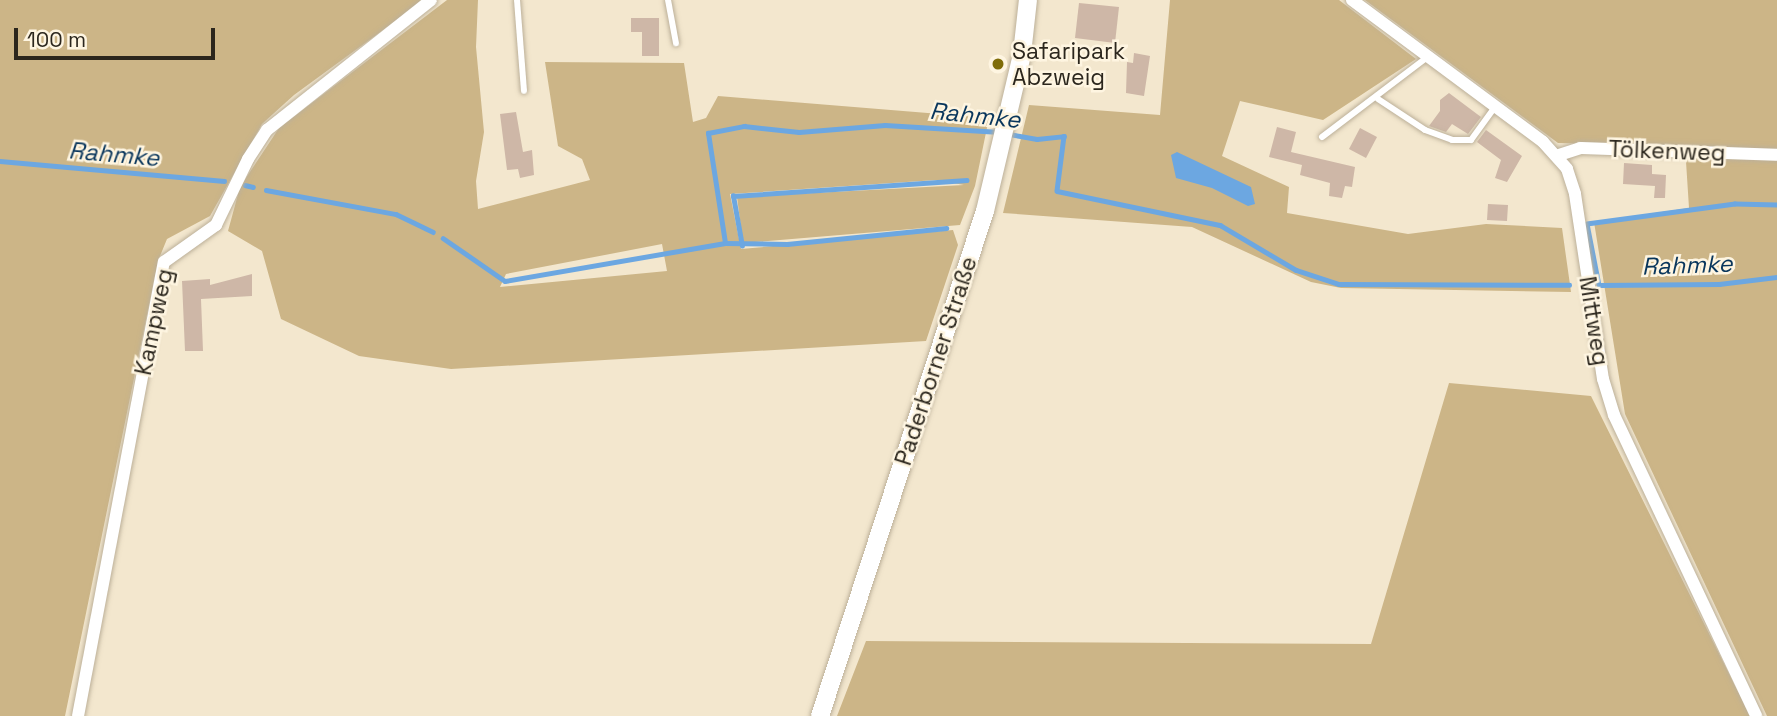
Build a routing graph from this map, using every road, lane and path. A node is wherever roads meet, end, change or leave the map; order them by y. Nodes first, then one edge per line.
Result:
1 (431, 0) edge
2 (517, 0) edge
3 (668, 0) edge
4 (1028, 0) edge
5 (1352, 0) edge
6 (676, 43) dead end
7 (1426, 58) junction
8 (524, 91) dead end
9 (1378, 99) junction
10 (1495, 107) junction
11 (1322, 137) dead end
12 (1559, 155) junction
13 (1777, 155) edge
14 (78, 716) edge
15 (820, 716) edge
16 (1756, 716) edge

1 - 14 street, Kampweg
2 - 8 lane
3 - 6 lane
4 - 15 main road, Paderborner Straße
5 - 7 street
7 - 9 lane
7 - 10 street
9 - 10 lane
9 - 11 lane
10 - 12 street
12 - 13 street, Tölkenweg
12 - 16 street, Mittweg

